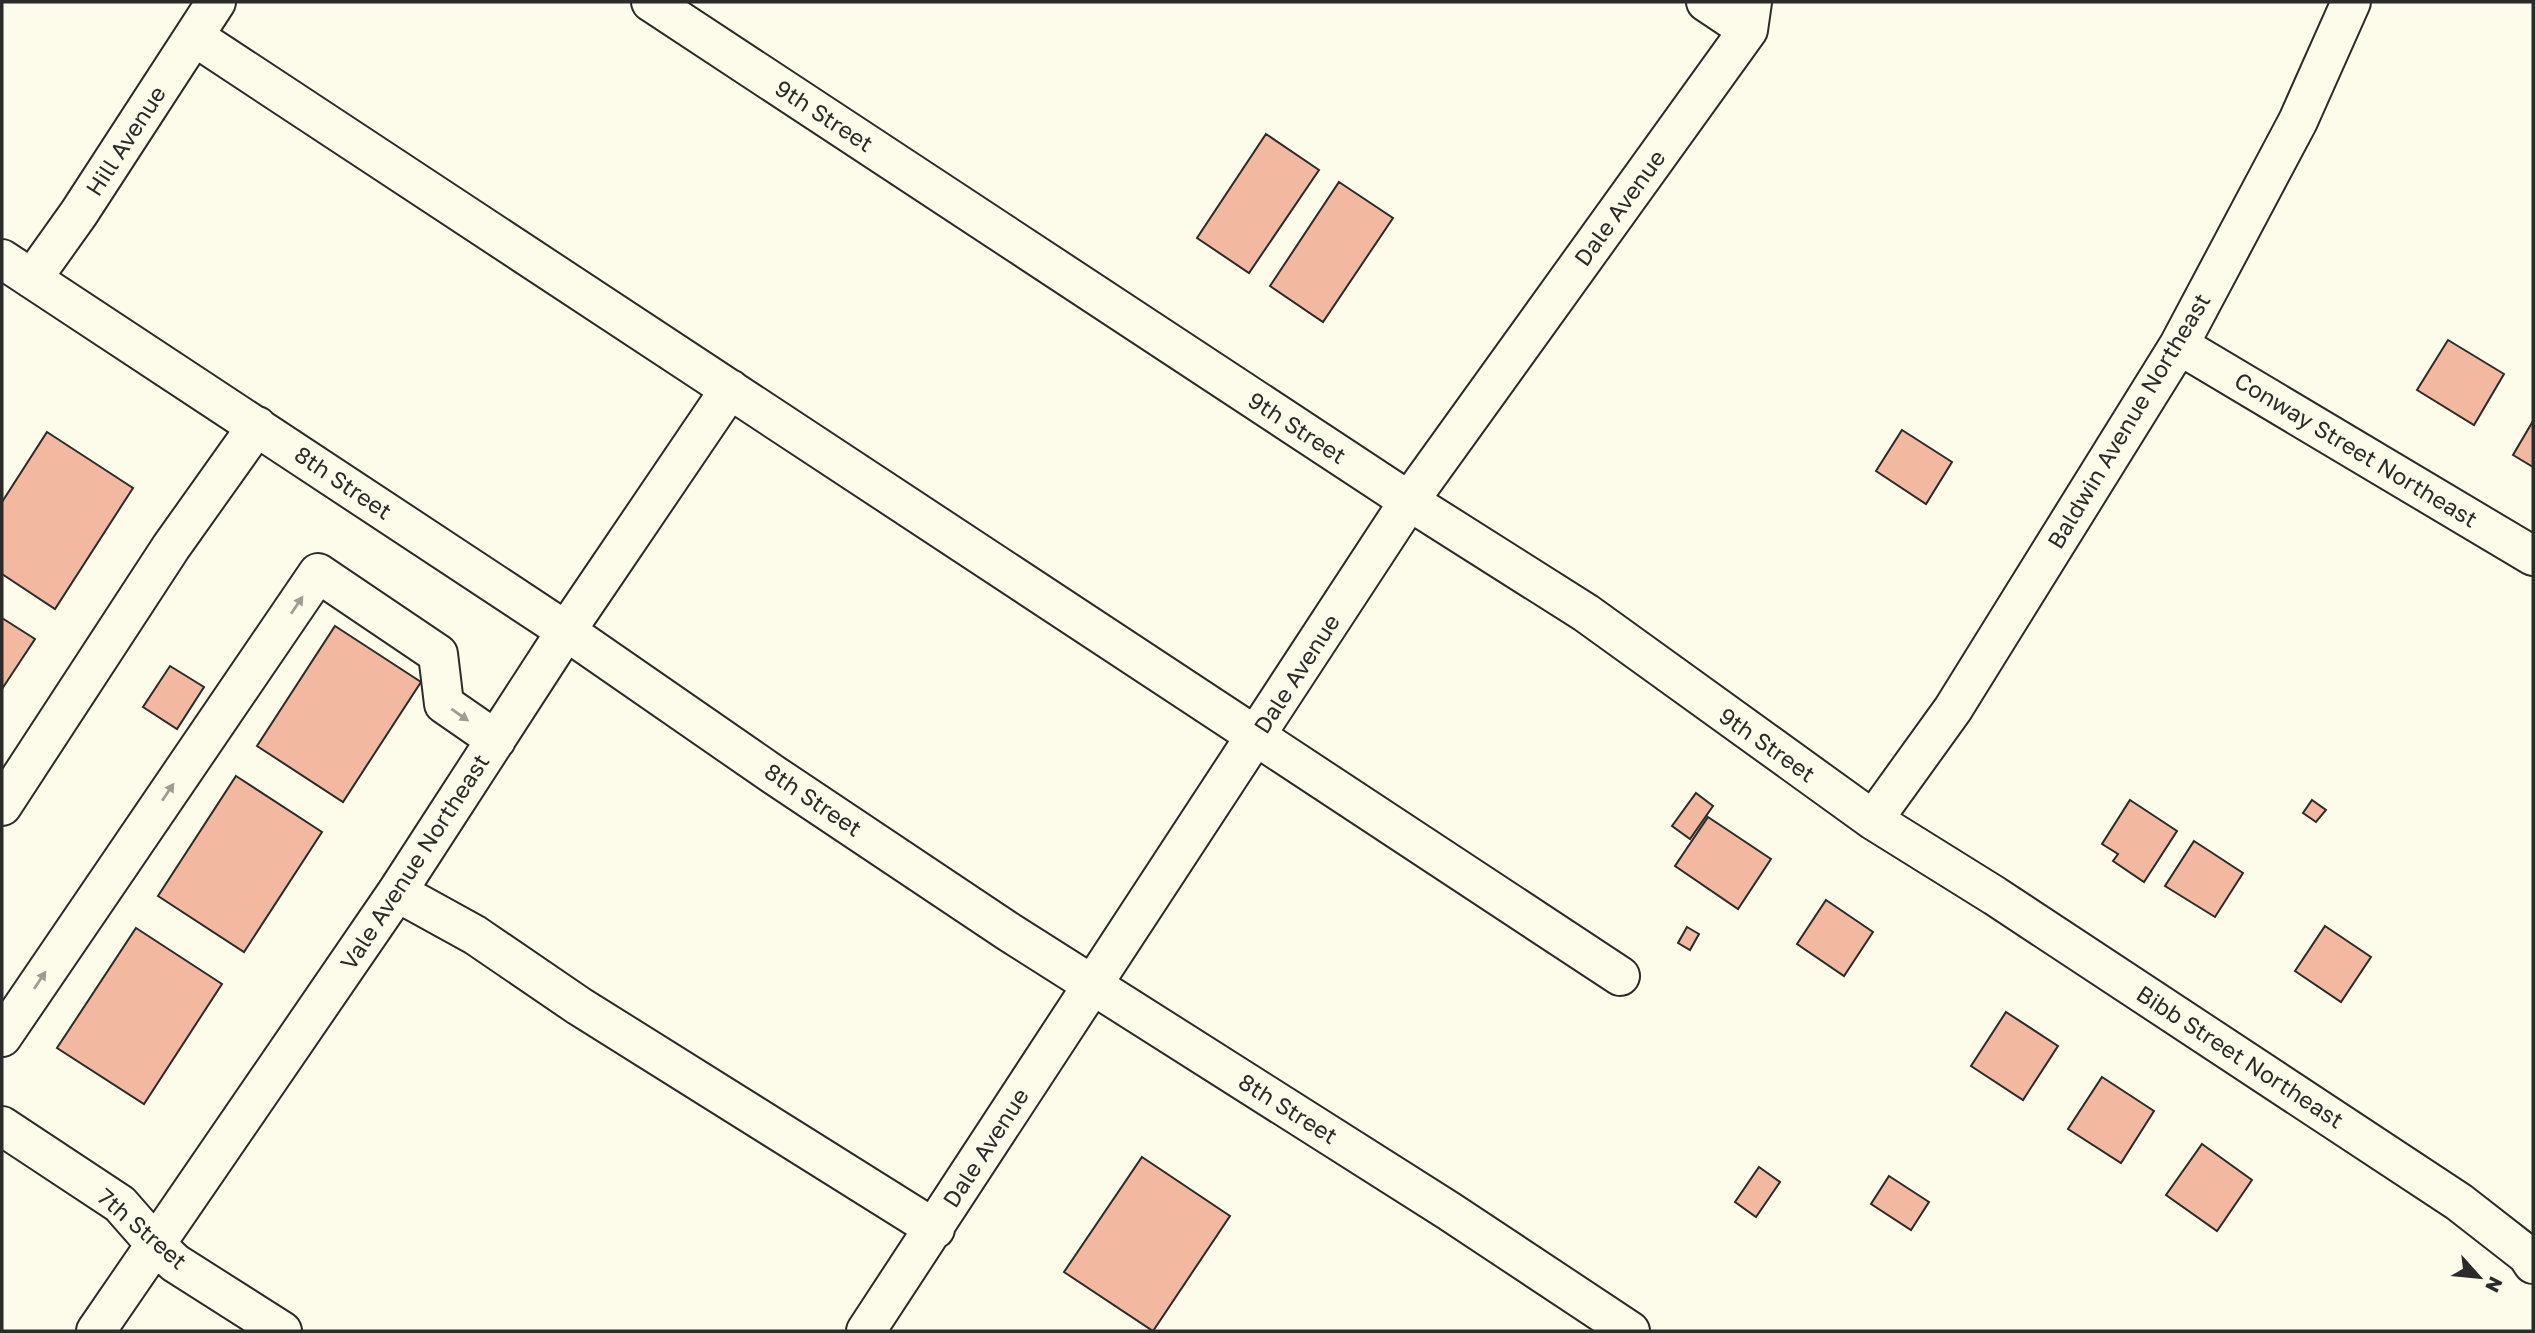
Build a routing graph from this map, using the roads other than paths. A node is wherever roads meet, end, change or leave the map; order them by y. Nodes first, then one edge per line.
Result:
1 (216, 2) edge
2 (651, 2) edge
3 (1706, 2) edge
4 (2351, 2) edge
5 (1750, 16) edge
6 (195, 37) junction
7 (17, 269) edge
8 (2179, 345) junction
9 (730, 390) junction
10 (257, 426) junction
11 (1409, 501) junction
12 (2533, 556) edge
13 (566, 631) junction
14 (1256, 736) junction
15 (496, 740) junction
16 (2, 806) edge
17 (1873, 820) junction
18 (1940, 860) joint
19 (397, 892) junction
20 (1620, 976) dead end
21 (1092, 984) junction
22 (2, 1037) edge
23 (2, 1126) edge
24 (935, 1228) junction
25 (156, 1245) junction
26 (2533, 1264) edge
27 (96, 1331) edge
28 (282, 1331) edge
29 (866, 1331) edge
30 (1630, 1331) edge

1 - 6 street, Hill Avenue
2 - 11 street, 9th Street
3 - 5 street
4 - 8 street, Baldwin Avenue Northeast
5 - 11 street, Dale Avenue
6 - 7 street, Hill Avenue
6 - 9 street
7 - 10 street, 8th Street
8 - 12 street, Conway Street Northeast
8 - 17 street, Baldwin Avenue Northeast
9 - 13 street, Vale Avenue Northeast
9 - 14 street
10 - 13 street, 8th Street
10 - 16 street
11 - 14 street, Dale Avenue
11 - 17 street, 9th Street
13 - 15 street, Vale Avenue Northeast
13 - 21 street, 8th Street
14 - 20 street
14 - 21 street, Dale Avenue
15 - 19 street, Vale Avenue Northeast
22 -> 15 street
17 - 18 street, 9th Street
18 - 26 street, Bibb Street Northeast
19 - 24 street
19 - 25 street, Vale Avenue Northeast
21 - 24 street, Dale Avenue
21 - 30 street, 8th Street
23 - 25 street, 7th Street
24 - 29 street, Dale Avenue
25 - 27 street, Vale Avenue Northeast
25 - 28 street, 7th Street

